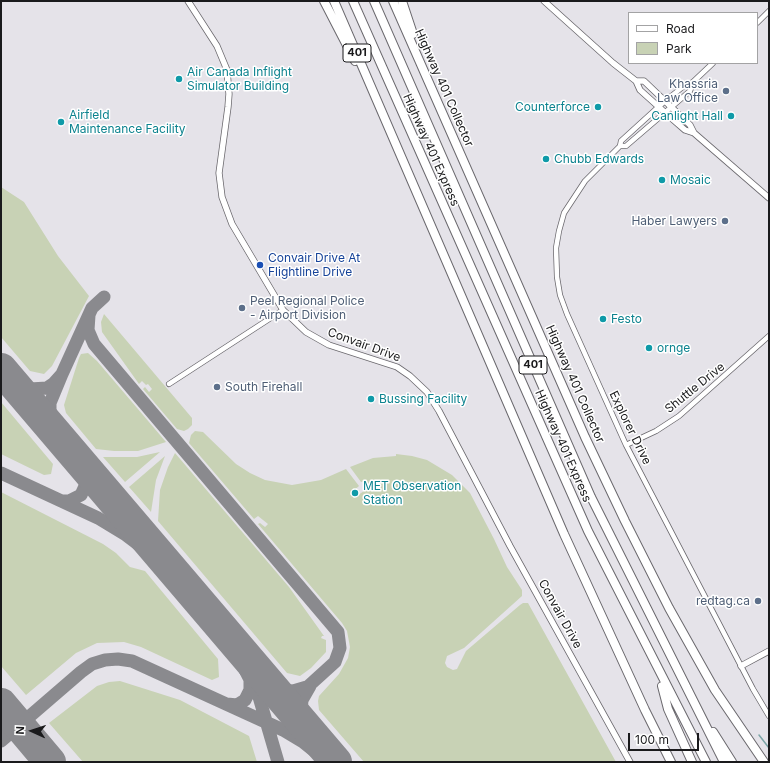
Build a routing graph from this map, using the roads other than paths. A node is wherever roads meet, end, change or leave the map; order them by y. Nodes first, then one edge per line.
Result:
1 (188, 1) edge
2 (324, 1) edge
3 (334, 1) edge
4 (353, 1) edge
5 (374, 1) edge
6 (393, 1) edge
7 (402, 1) edge
8 (544, 1) edge
9 (769, 11) edge
10 (758, 22) edge
11 (712, 64) edge
12 (425, 73) junction
13 (636, 81) junction
14 (693, 82) junction
15 (665, 101) junction
16 (379, 106) junction
17 (659, 107) junction
18 (671, 107) junction
19 (665, 112) junction
20 (694, 133) junction
21 (620, 146) junction
22 (769, 198) edge
23 (283, 310) junction
24 (769, 336) edge
25 (169, 384) dead end
26 (626, 445) junction
27 (769, 651) edge
28 (741, 666) junction
29 (657, 670) junction
30 (769, 716) edge
31 (706, 723) junction
32 (630, 762) edge
33 (671, 762) edge
34 (692, 762) edge
35 (706, 762) edge
36 (724, 762) edge
37 (732, 762) edge
38 (764, 762) edge

1 - 23 street, Convair Drive
2 - 16 highway
3 - 16 highway, 401
4 - 29 highway, Highway 401 Express / 401
5 - 31 highway, Highway 401 Express / 401
6 - 12 highway, Highway 401 Collector / 401
7 - 12 highway
8 - 13 street
9 - 10 street
11 - 14 street, Explorer Drive
12 - 38 highway, Highway 401 Collector / 401
13 - 15 street
13 - 17 street
14 - 15 street, Explorer Drive
14 - 18 street, Explorer Drive
15 - 17 street, Explorer Drive
15 - 18 street
16 - 33 highway, 401
17 - 19 street
17 - 21 street, Explorer Drive
18 - 19 street, Explorer Drive
18 - 20 street
19 - 20 street
19 - 21 street, Explorer Drive
20 - 22 street
21 - 26 street, Explorer Drive
23 - 25 street
23 - 32 street, Convair Drive
24 - 26 street, Shuttle Drive
26 - 28 street, Explorer Drive
27 - 28 street
28 - 30 street, Explorer Drive
29 - 34 highway
29 - 35 highway, Highway 401 Express / 401
31 - 36 highway, Highway 401 Express / 401
31 - 37 highway

